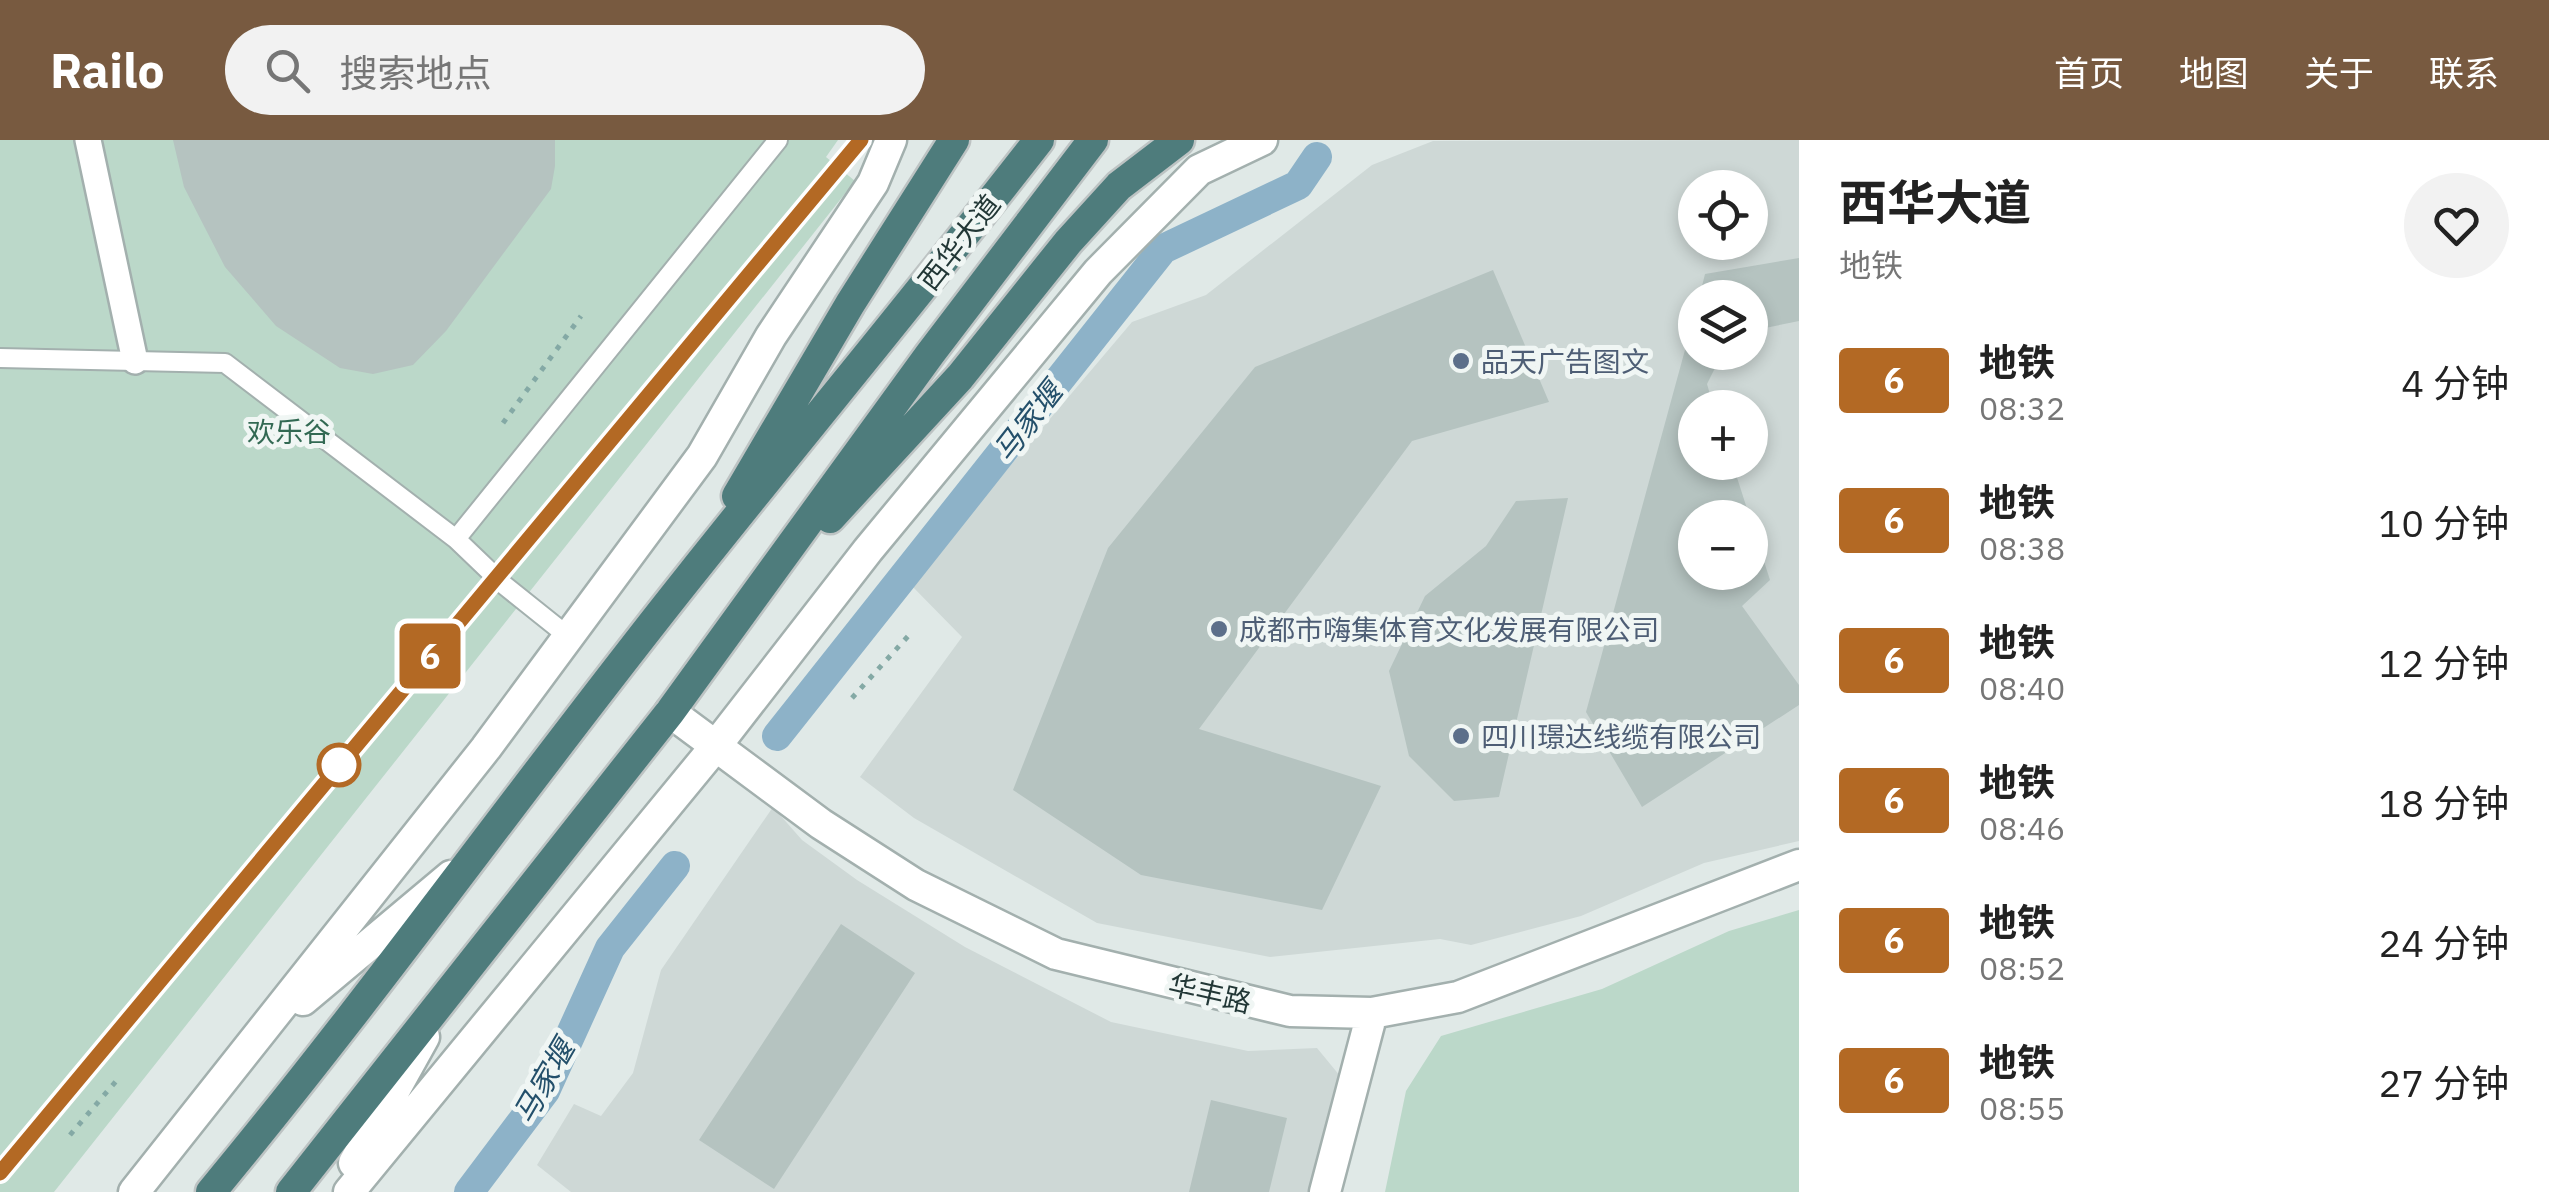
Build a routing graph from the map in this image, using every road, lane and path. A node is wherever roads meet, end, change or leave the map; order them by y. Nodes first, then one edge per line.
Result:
1 (88, 140) edge
2 (778, 140) edge
3 (890, 140) edge
4 (954, 140) edge
5 (1038, 140) edge
6 (1094, 140) edge
7 (1178, 140) edge
8 (1262, 140) edge
9 (581, 316) dead end
10 (0, 358) edge
11 (135, 361) junction
12 (503, 423) dead end
13 (456, 539) junction
14 (688, 578) junction
15 (734, 624) junction
16 (910, 634) dead end
17 (569, 636) junction
18 (852, 698) dead end
19 (670, 712) junction
20 (716, 748) junction
21 (480, 851) junction
22 (1799, 865) edge
23 (451, 990) junction
24 (1372, 1013) junction
25 (254, 1041) junction
26 (117, 1080) dead end
27 (70, 1136) dead end
28 (134, 1192) edge
29 (211, 1192) edge
30 (291, 1192) edge
31 (338, 1192) edge
32 (349, 1192) edge
33 (1325, 1192) edge

1 - 11 street
2 - 13 lane
3 - 17 street
4 - 14 highway
5 - 14 highway, 西华大道
6 - 15 highway, 西华大道
7 - 15 highway
8 - 20 street
9 - 12 path
10 - 11 lane
11 - 13 lane
13 - 17 lane
14 - 21 highway, 西华大道
15 - 19 highway, 西华大道
16 - 18 path
17 - 25 street
19 - 20 street, 华丰路
19 - 23 highway, 西华大道
20 - 24 street, 华丰路
20 - 32 street
21 - 25 street
21 - 29 highway, 西华大道
22 - 24 street, 华丰路
23 - 30 highway, 西华大道
23 - 31 street
24 - 33 street
25 - 28 street
26 - 27 path

